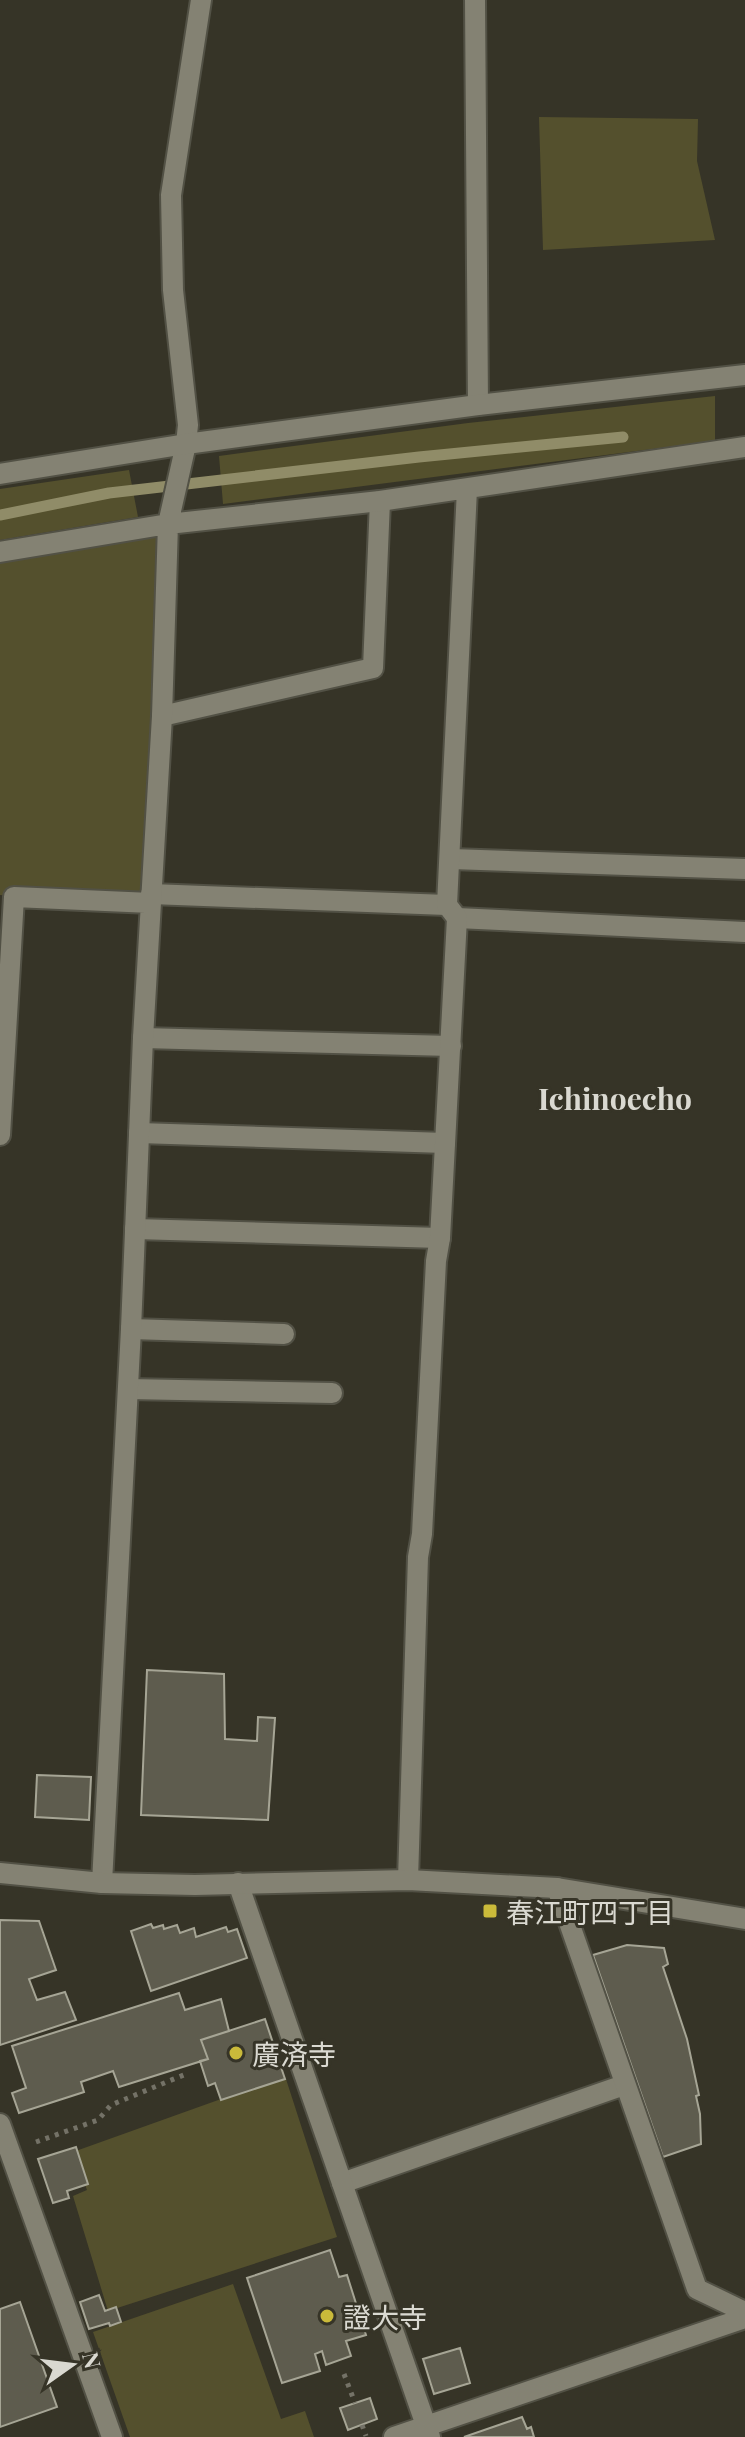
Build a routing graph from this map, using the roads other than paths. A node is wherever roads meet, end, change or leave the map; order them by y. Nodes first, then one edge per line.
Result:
1 (201, 0) edge
2 (475, 0) edge
3 (745, 375) edge
4 (478, 405) junction
5 (186, 444) junction
6 (745, 447) edge
7 (0, 474) edge
8 (467, 489) junction
9 (380, 501) junction
10 (168, 524) junction
11 (0, 552) edge
12 (162, 716) junction
13 (451, 859) junction
14 (745, 869) edge
15 (151, 899) junction
16 (452, 911) junction
17 (745, 932) edge
18 (143, 1038) junction
19 (451, 1046) junction
20 (139, 1133) junction
21 (0, 1135) edge
22 (445, 1143) junction
23 (135, 1229) junction
24 (440, 1238) junction
25 (131, 1329) junction
26 (284, 1334) dead end
27 (128, 1389) junction
28 (332, 1393) dead end
29 (0, 1873) edge
30 (408, 1880) junction
31 (102, 1883) junction
32 (238, 1883) junction
33 (557, 1888) junction
34 (745, 1919) edge
35 (624, 2085) junction
36 (0, 2124) edge
37 (342, 2183) junction
38 (745, 2315) edge
39 (428, 2432) edge
40 (112, 2437) edge
41 (394, 2437) edge

1 - 5 street
2 - 4 street
3 - 4 street
4 - 5 street
5 - 7 street
5 - 10 street
6 - 8 street
8 - 9 street
8 - 13 street
9 - 10 street
9 - 12 street
10 - 11 street
10 - 12 street
12 - 15 street
13 - 14 street
13 - 16 street
15 - 16 street
15 - 18 street
15 - 21 street
16 - 17 street
16 - 19 street
18 - 19 street
18 - 20 street
19 - 22 street
20 - 22 street
20 - 23 street
22 - 24 street
23 - 24 street
23 - 25 street
24 - 30 street
25 - 26 street
25 - 27 street
27 - 28 street
27 - 31 street
29 - 31 street
30 - 32 street
30 - 33 street
31 - 32 street
32 - 37 street
33 - 34 street
33 - 35 street
35 - 37 street
35 - 38 street
36 - 40 street
37 - 39 street
38 - 39 street
39 - 41 street

